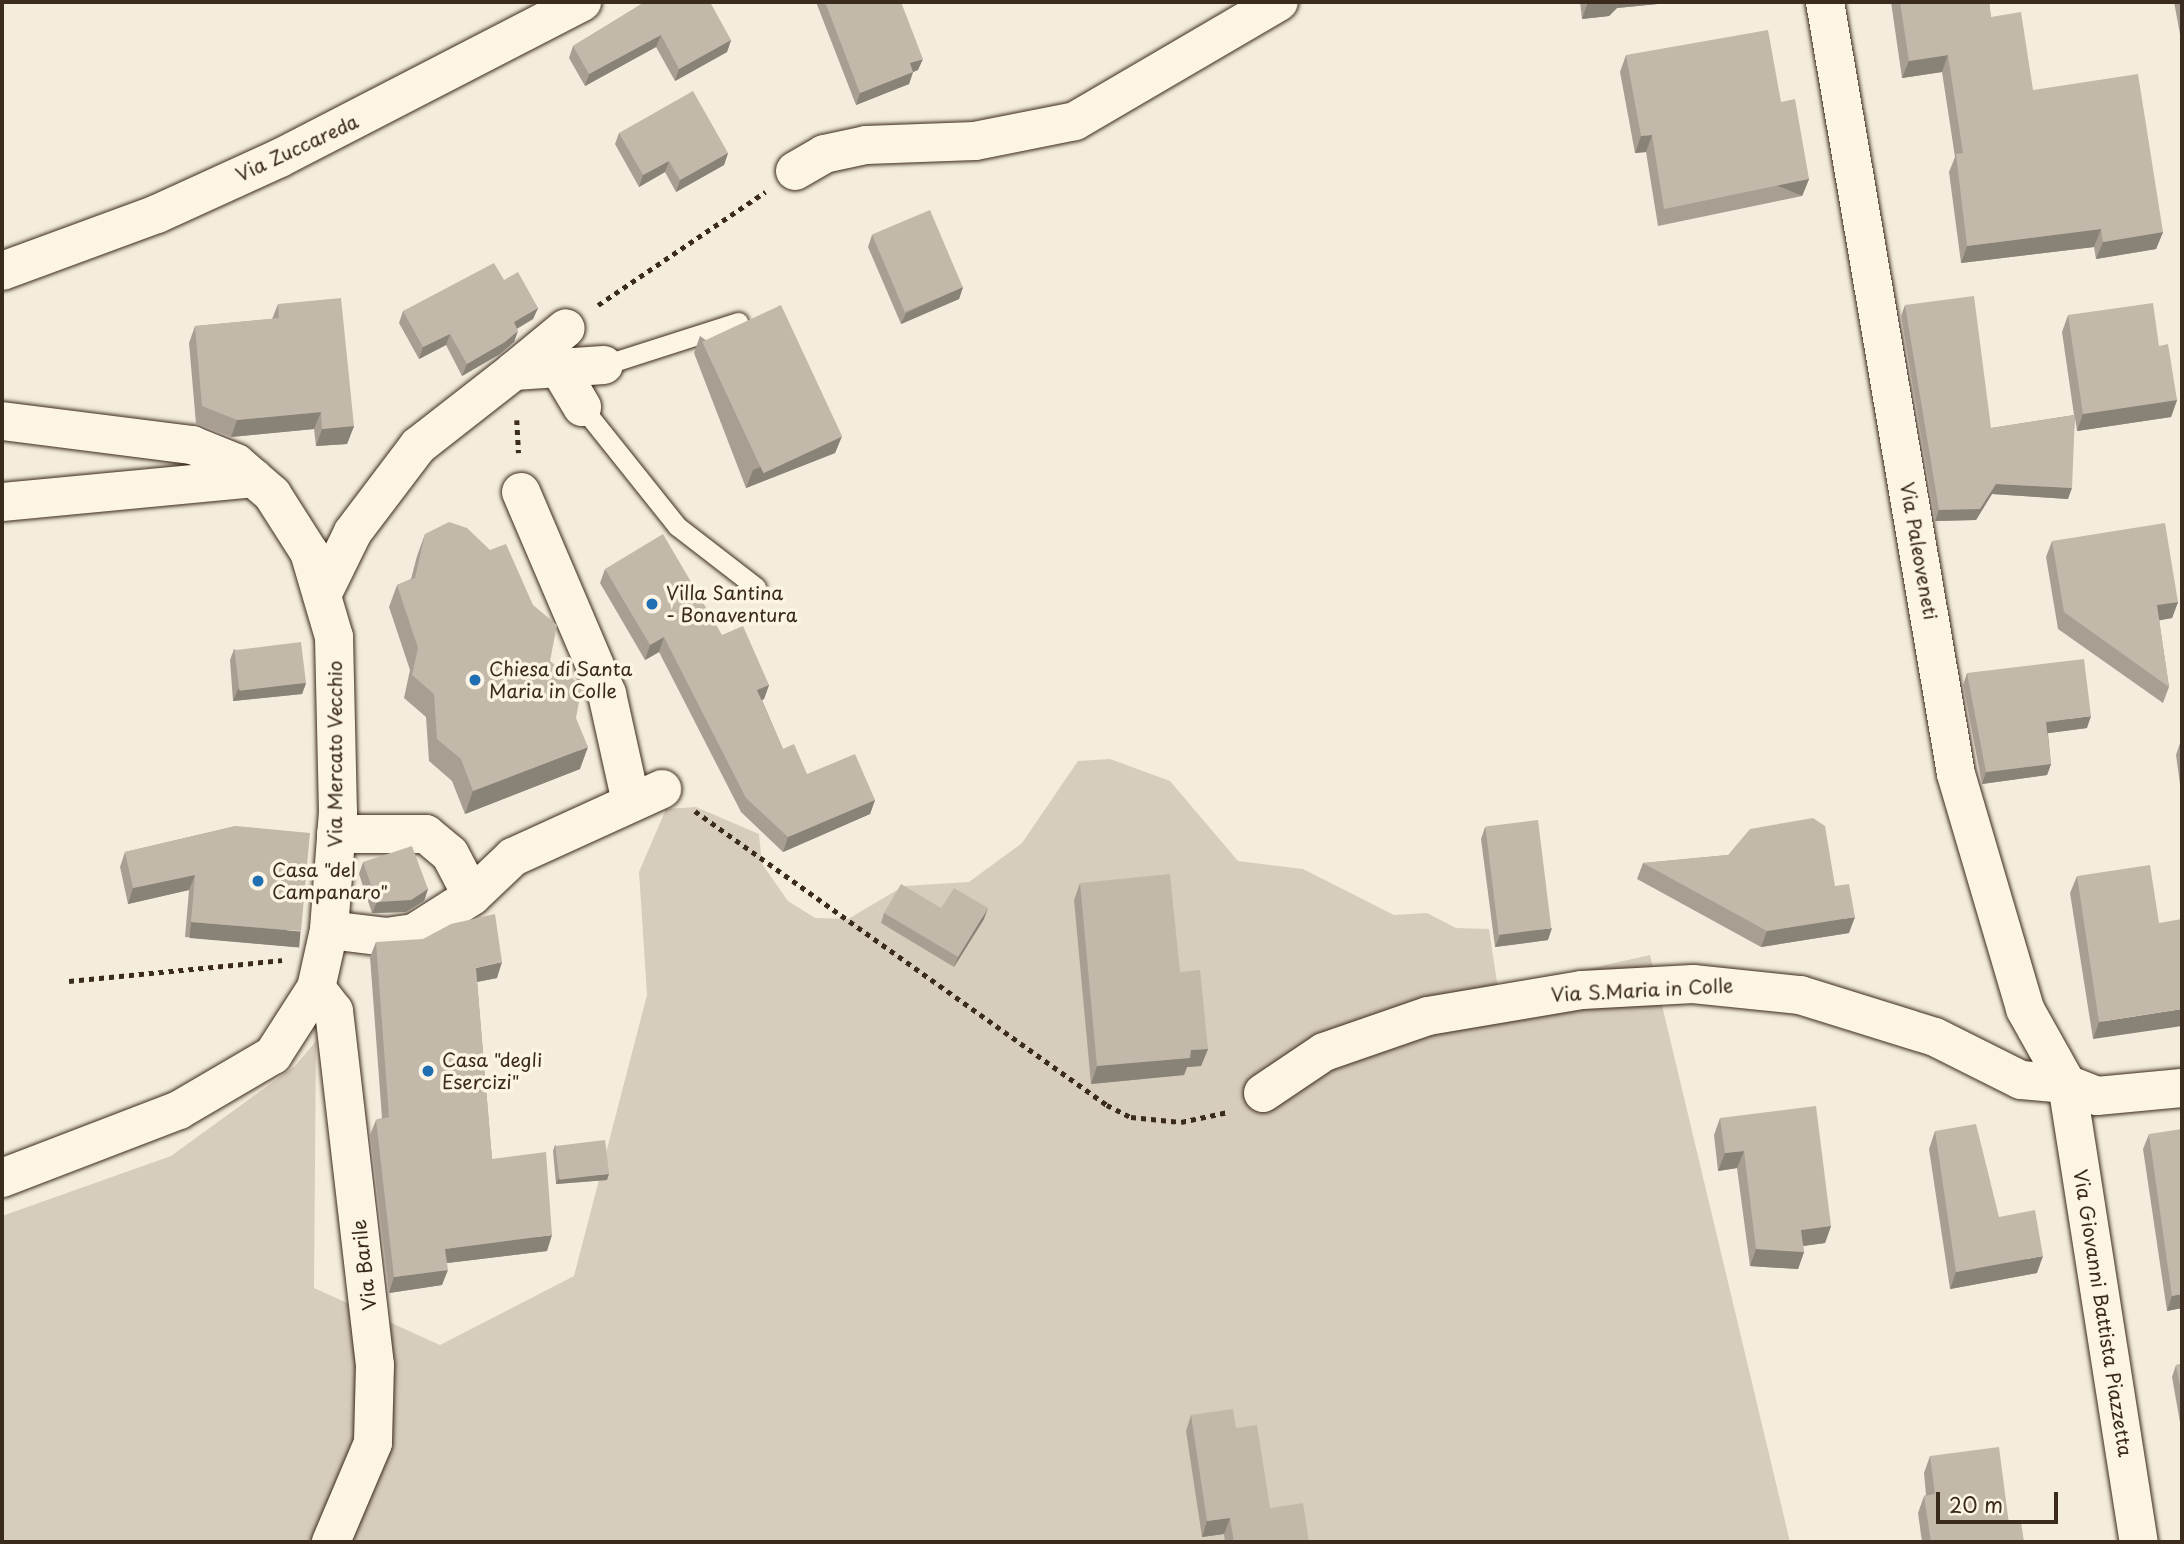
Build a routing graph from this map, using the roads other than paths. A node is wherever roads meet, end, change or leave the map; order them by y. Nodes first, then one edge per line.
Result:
1 (582, 2) edge
2 (1279, 2) edge
3 (1825, 2) edge
4 (795, 171) road end
5 (2, 271) edge
6 (738, 322) edge
7 (566, 328) road end
8 (557, 365) junction
9 (604, 365) joint
10 (514, 371) junction
11 (582, 407) joint
12 (2, 421) edge
13 (245, 471) junction
14 (521, 492) road end
15 (2, 502) edge
16 (756, 587) dead end
17 (322, 595) junction
18 (337, 834) junction
19 (472, 896) junction
20 (323, 958) junction
21 (2067, 1084) junction
22 (2182, 1088) edge
23 (1263, 1093) road end
24 (2, 1178) edge
25 (331, 1542) edge
26 (2139, 1542) edge

1 - 5 street, Via Zuccareda
2 - 4 street
3 - 21 street, Via Paleoveneti
6 - 9 lane
7 - 10 street
8 - 9 street
8 - 10 street
8 - 11 street
10 - 17 street
11 - 16 lane
12 - 13 street
13 - 15 street
13 - 17 street, Via Mercato Vecchio
14 - 19 street
17 - 18 street, Via Mercato Vecchio
18 - 19 street
18 - 20 street, Via Mercato Vecchio
19 - 20 street
20 - 24 street, Via Mercato Vecchio
20 - 25 street, Via Barile
21 - 22 street, Via S.Maria in Colle
21 - 23 street, Via S.Maria in Colle
21 - 26 street, Via Giovanni Battista Piazzetta

